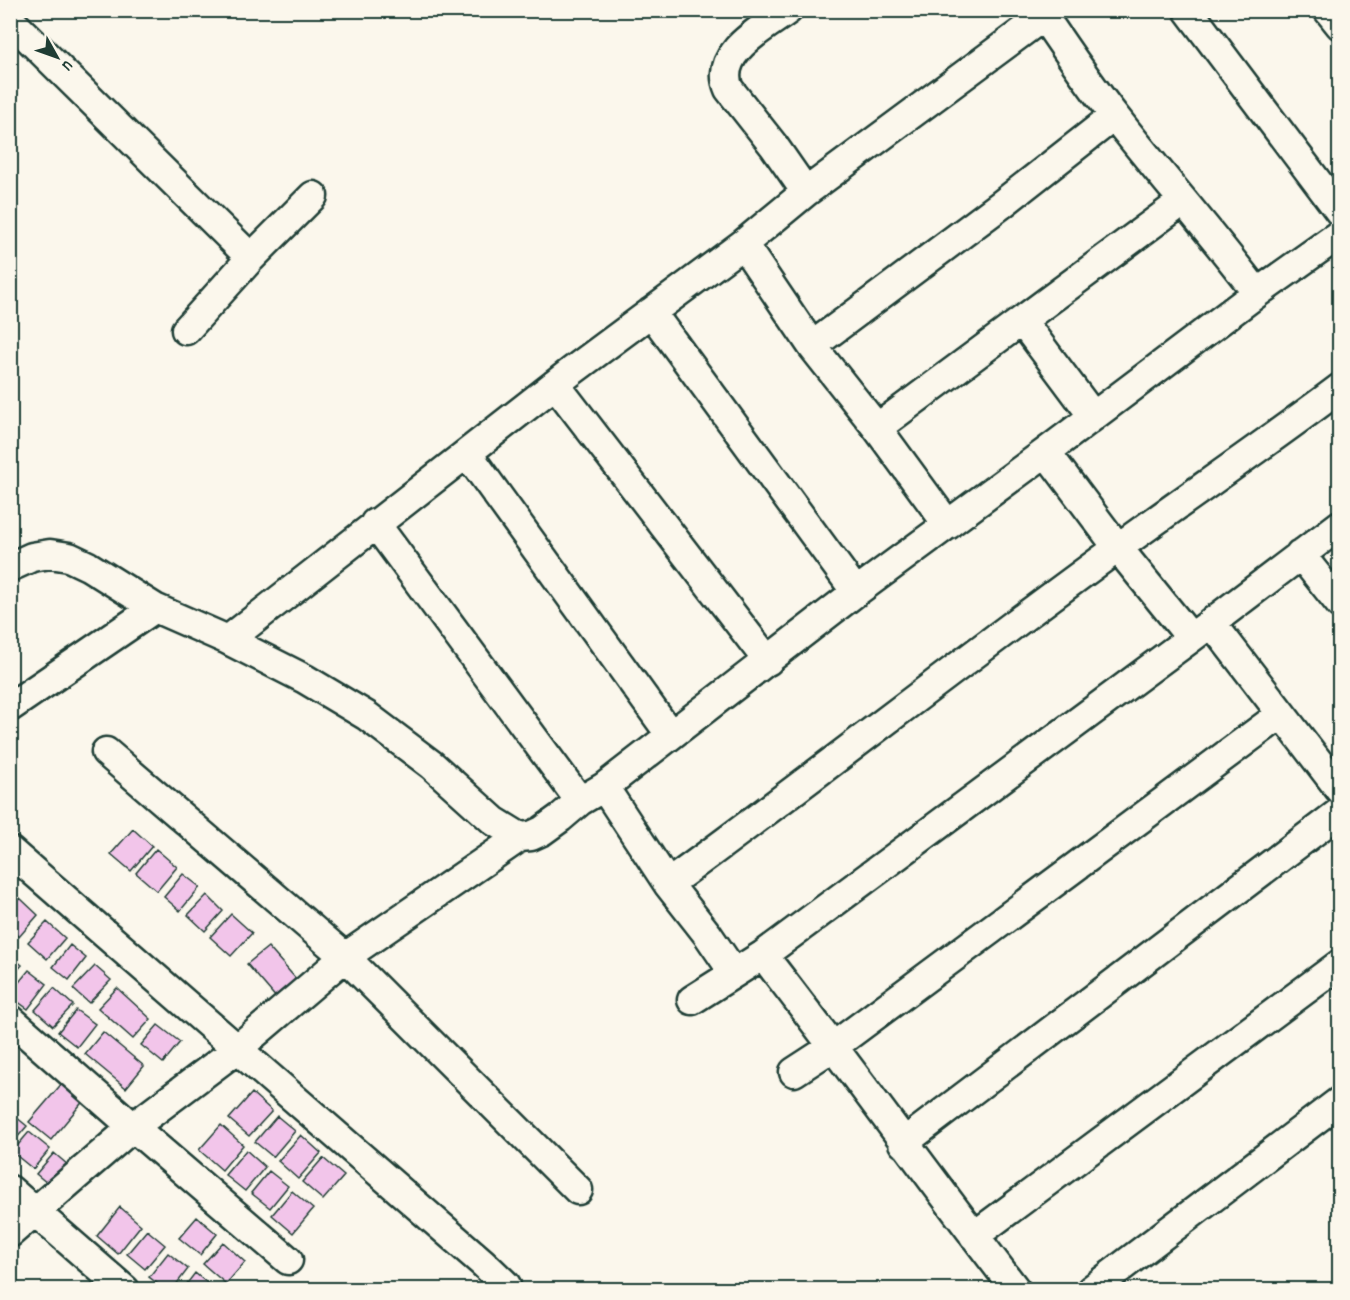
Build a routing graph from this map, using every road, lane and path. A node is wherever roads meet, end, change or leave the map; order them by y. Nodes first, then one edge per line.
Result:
1 (788, 10) edge
2 (1188, 10) edge
3 (1328, 10) edge
4 (1048, 14) edge
5 (10, 20) edge
6 (1340, 26) edge
7 (1114, 116) junction
8 (806, 192) junction
9 (313, 196) dead end
10 (1183, 201) junction
11 (1340, 212) edge
12 (1340, 234) edge
13 (743, 244) junction
14 (251, 258) junction
15 (1257, 293) junction
16 (651, 312) junction
17 (1022, 321) junction
18 (186, 330) dead end
19 (812, 346) junction
20 (555, 384) junction
21 (1340, 388) edge
22 (1093, 416) junction
23 (877, 428) junction
24 (1046, 452) junction
25 (467, 453) junction
26 (375, 523) junction
27 (948, 525) junction
28 (1340, 525) edge
29 (1118, 548) junction
30 (1300, 554) junction
31 (10, 567) edge
32 (856, 592) junction
33 (1340, 604) edge
34 (155, 608) junction
35 (1201, 630) junction
36 (228, 640) junction
37 (768, 662) junction
38 (10, 707) edge
39 (1280, 715) junction
40 (670, 734) junction
41 (106, 752) dead end
42 (1340, 790) edge
43 (592, 794) junction
44 (1340, 812) edge
45 (520, 837) junction
46 (10, 851) edge
47 (668, 884) junction
48 (356, 950) junction
49 (764, 955) junction
50 (1340, 963) edge
51 (734, 973) junction
52 (692, 1000) dead end
53 (10, 1018) edge
54 (834, 1046) junction
55 (237, 1049) junction
56 (794, 1072) dead end
57 (1340, 1101) edge
58 (133, 1127) junction
59 (903, 1143) junction
60 (10, 1190) edge
61 (578, 1190) dead end
62 (35, 1212) junction
63 (10, 1233) edge
64 (974, 1236) junction
65 (288, 1260) dead end
66 (506, 1285) dead end
67 (125, 1290) edge
68 (1016, 1290) edge
69 (1091, 1290) edge

1 - 8 street
2 - 11 street
3 - 6 street
4 - 7 street
4 - 8 street
5 - 14 street
7 - 10 street
7 - 19 street
8 - 13 street
9 - 14 street
10 - 15 street
10 - 17 street
12 - 15 street
13 - 16 street
13 - 19 street
14 - 18 street
15 - 22 street
16 - 20 street
16 - 32 street
17 - 22 street
17 - 23 street
19 - 23 street
20 - 25 street
20 - 37 street
21 - 29 street
22 - 24 street
23 - 27 street
24 - 27 street
24 - 29 street
25 - 26 street
25 - 40 street
26 - 36 street
26 - 43 street
27 - 32 street
28 - 30 street
29 - 35 street
29 - 47 street
30 - 33 street
30 - 35 street
31 - 34 street
32 - 37 street
34 - 36 street
34 - 38 street
35 - 39 street
35 - 49 street
36 - 45 street
37 - 40 street
39 - 42 street
39 - 54 street
40 - 43 street
41 - 48 street
43 - 45 street
43 - 47 street
44 - 59 street
45 - 48 street
46 - 55 street
47 - 51 street
48 - 55 street
48 - 61 street
49 - 51 street
49 - 54 street
50 - 64 street
51 - 52 street
53 - 58 street
54 - 56 street
54 - 59 street
55 - 58 street
55 - 66 street
57 - 69 street
58 - 62 street
58 - 65 street
59 - 64 street
60 - 62 street
62 - 63 street
62 - 67 street
64 - 68 street

